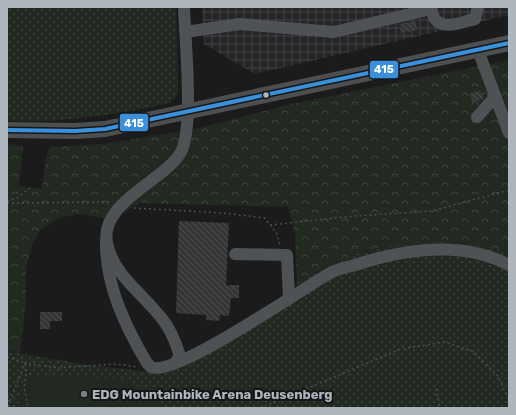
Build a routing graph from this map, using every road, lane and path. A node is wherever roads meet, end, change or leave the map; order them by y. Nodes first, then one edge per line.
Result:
1 (184, 7) edge
2 (478, 7) edge
3 (431, 8) edge
4 (185, 32) junction
5 (509, 43) edge
6 (478, 50) junction
7 (495, 97) junction
8 (188, 111) junction
9 (477, 116) dead end
10 (7, 130) edge
11 (509, 133) edge
12 (30, 188) dead end
13 (509, 190) edge
14 (7, 202) edge
15 (122, 205) junction
16 (270, 225) junction
17 (106, 240) junction
18 (235, 254) dead end
19 (283, 255) junction
20 (509, 265) edge
21 (289, 299) junction
22 (7, 357) edge
23 (25, 363) junction
24 (174, 364) junction
25 (151, 367) junction
26 (436, 389) dead end
27 (7, 390) edge
28 (8, 396) edge
29 (509, 400) edge
30 (10, 401) junction
31 (9, 408) edge
32 (28, 408) edge
33 (260, 408) edge
34 (440, 408) edge

1 - 4 street
2 - 3 street
3 - 4 street
4 - 8 street
5 - 6 main road
6 - 7 street
6 - 8 main road
7 - 9 street
7 - 11 street
8 - 10 main road
8 - 15 street
12 - 14 path
13 - 16 path
14 - 15 path
15 - 16 path
15 - 17 street
16 - 19 path
17 - 24 street
17 - 25 street
18 - 19 street
19 - 21 street
20 - 21 street
21 - 24 street
22 - 23 path
23 - 25 path
23 - 30 path
23 - 32 path
24 - 25 street
26 - 34 path
27 - 28 path
28 - 30 path
29 - 33 path
30 - 31 path

